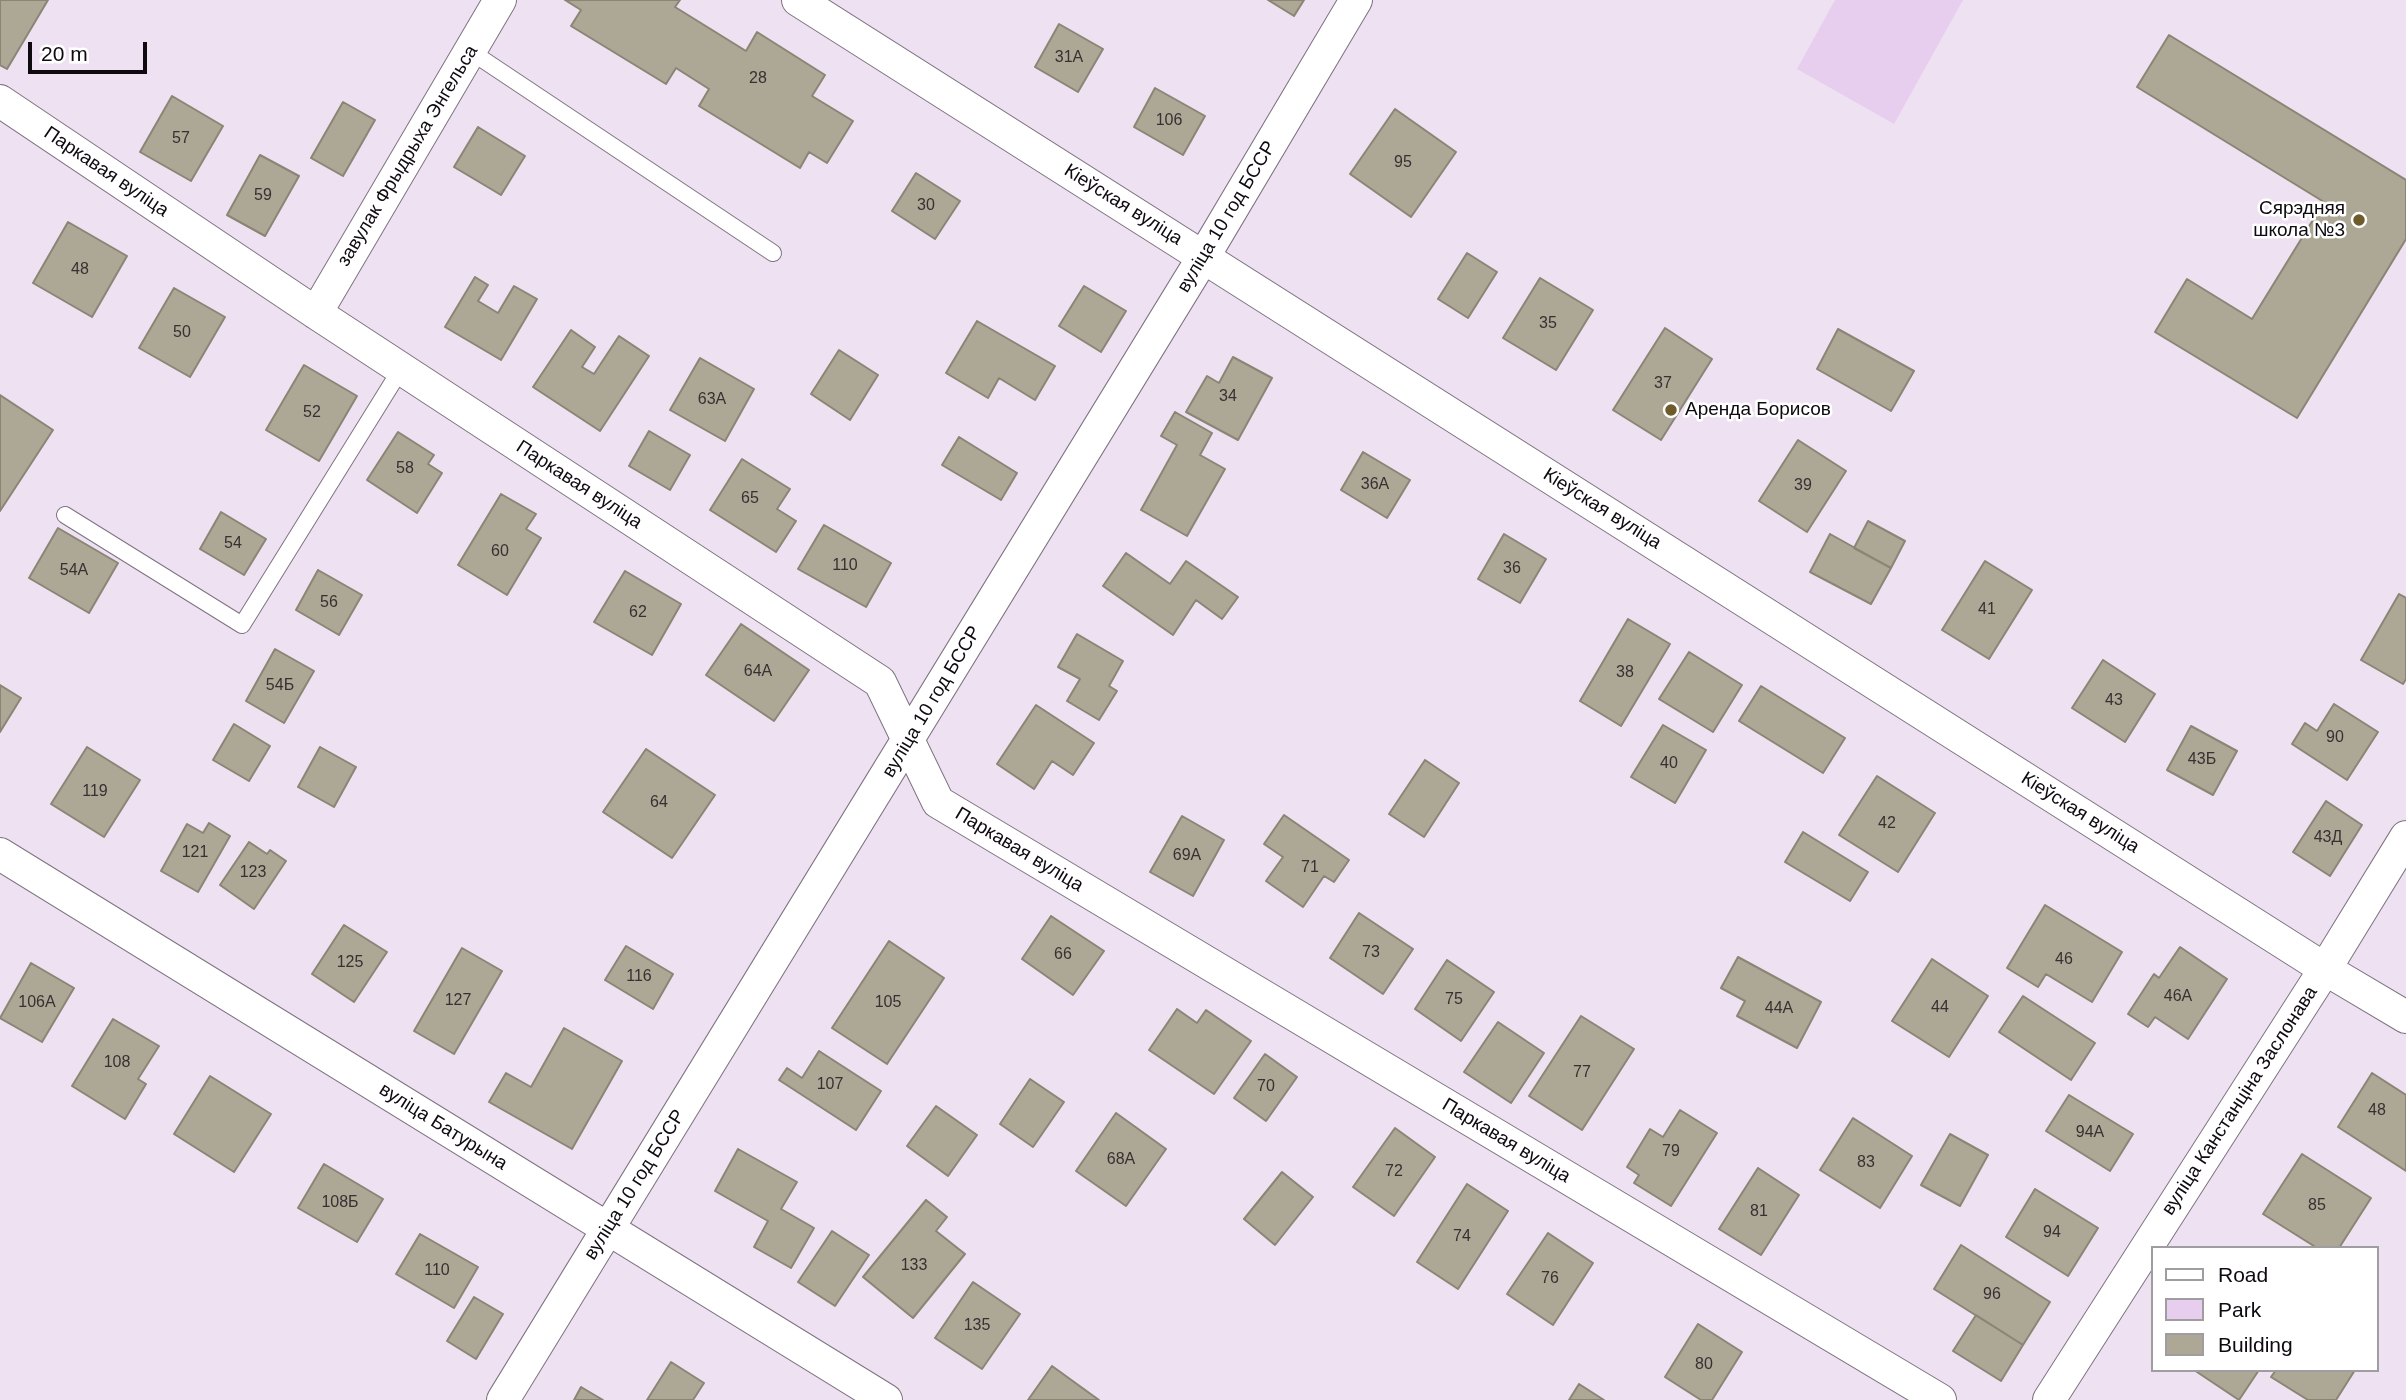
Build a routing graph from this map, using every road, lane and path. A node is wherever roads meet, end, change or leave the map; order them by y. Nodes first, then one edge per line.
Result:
1 (500, 0) edge
2 (798, 0) edge
3 (1356, 0) edge
4 (470, 51) junction
5 (0, 101) edge
6 (773, 253) dead end
7 (1204, 256) junction
8 (316, 313) junction
9 (401, 369) junction
10 (65, 515) dead end
11 (909, 740) junction
12 (2406, 837) edge
13 (0, 855) edge
14 (2325, 969) junction
15 (2406, 1017) edge
16 (607, 1228) junction
17 (503, 1400) edge
18 (887, 1400) edge
19 (1940, 1400) edge
20 (2049, 1400) edge

1 - 4 street, завулак Фрыдрыха Энгельса
2 - 7 street, Кіеўская вуліца
3 - 7 street, вуліца 10 год БССР
4 - 6 lane
4 - 8 street, завулак Фрыдрыха Энгельса
5 - 8 street, Паркавая вуліца
7 - 11 street, вуліца 10 год БССР
7 - 14 street, Кіеўская вуліца
8 - 9 street, Паркавая вуліца
9 - 10 lane
9 - 11 street, Паркавая вуліца
11 - 16 street, вуліца 10 год БССР
11 - 19 street, Паркавая вуліца
12 - 14 street, вуліца Канстанціна Заслонава
13 - 16 street, вуліца Батурына
14 - 15 street, Кіеўская вуліца
14 - 20 street, вуліца Канстанціна Заслонава
16 - 17 street, вуліца 10 год БССР
16 - 18 street, вуліца Батурына

